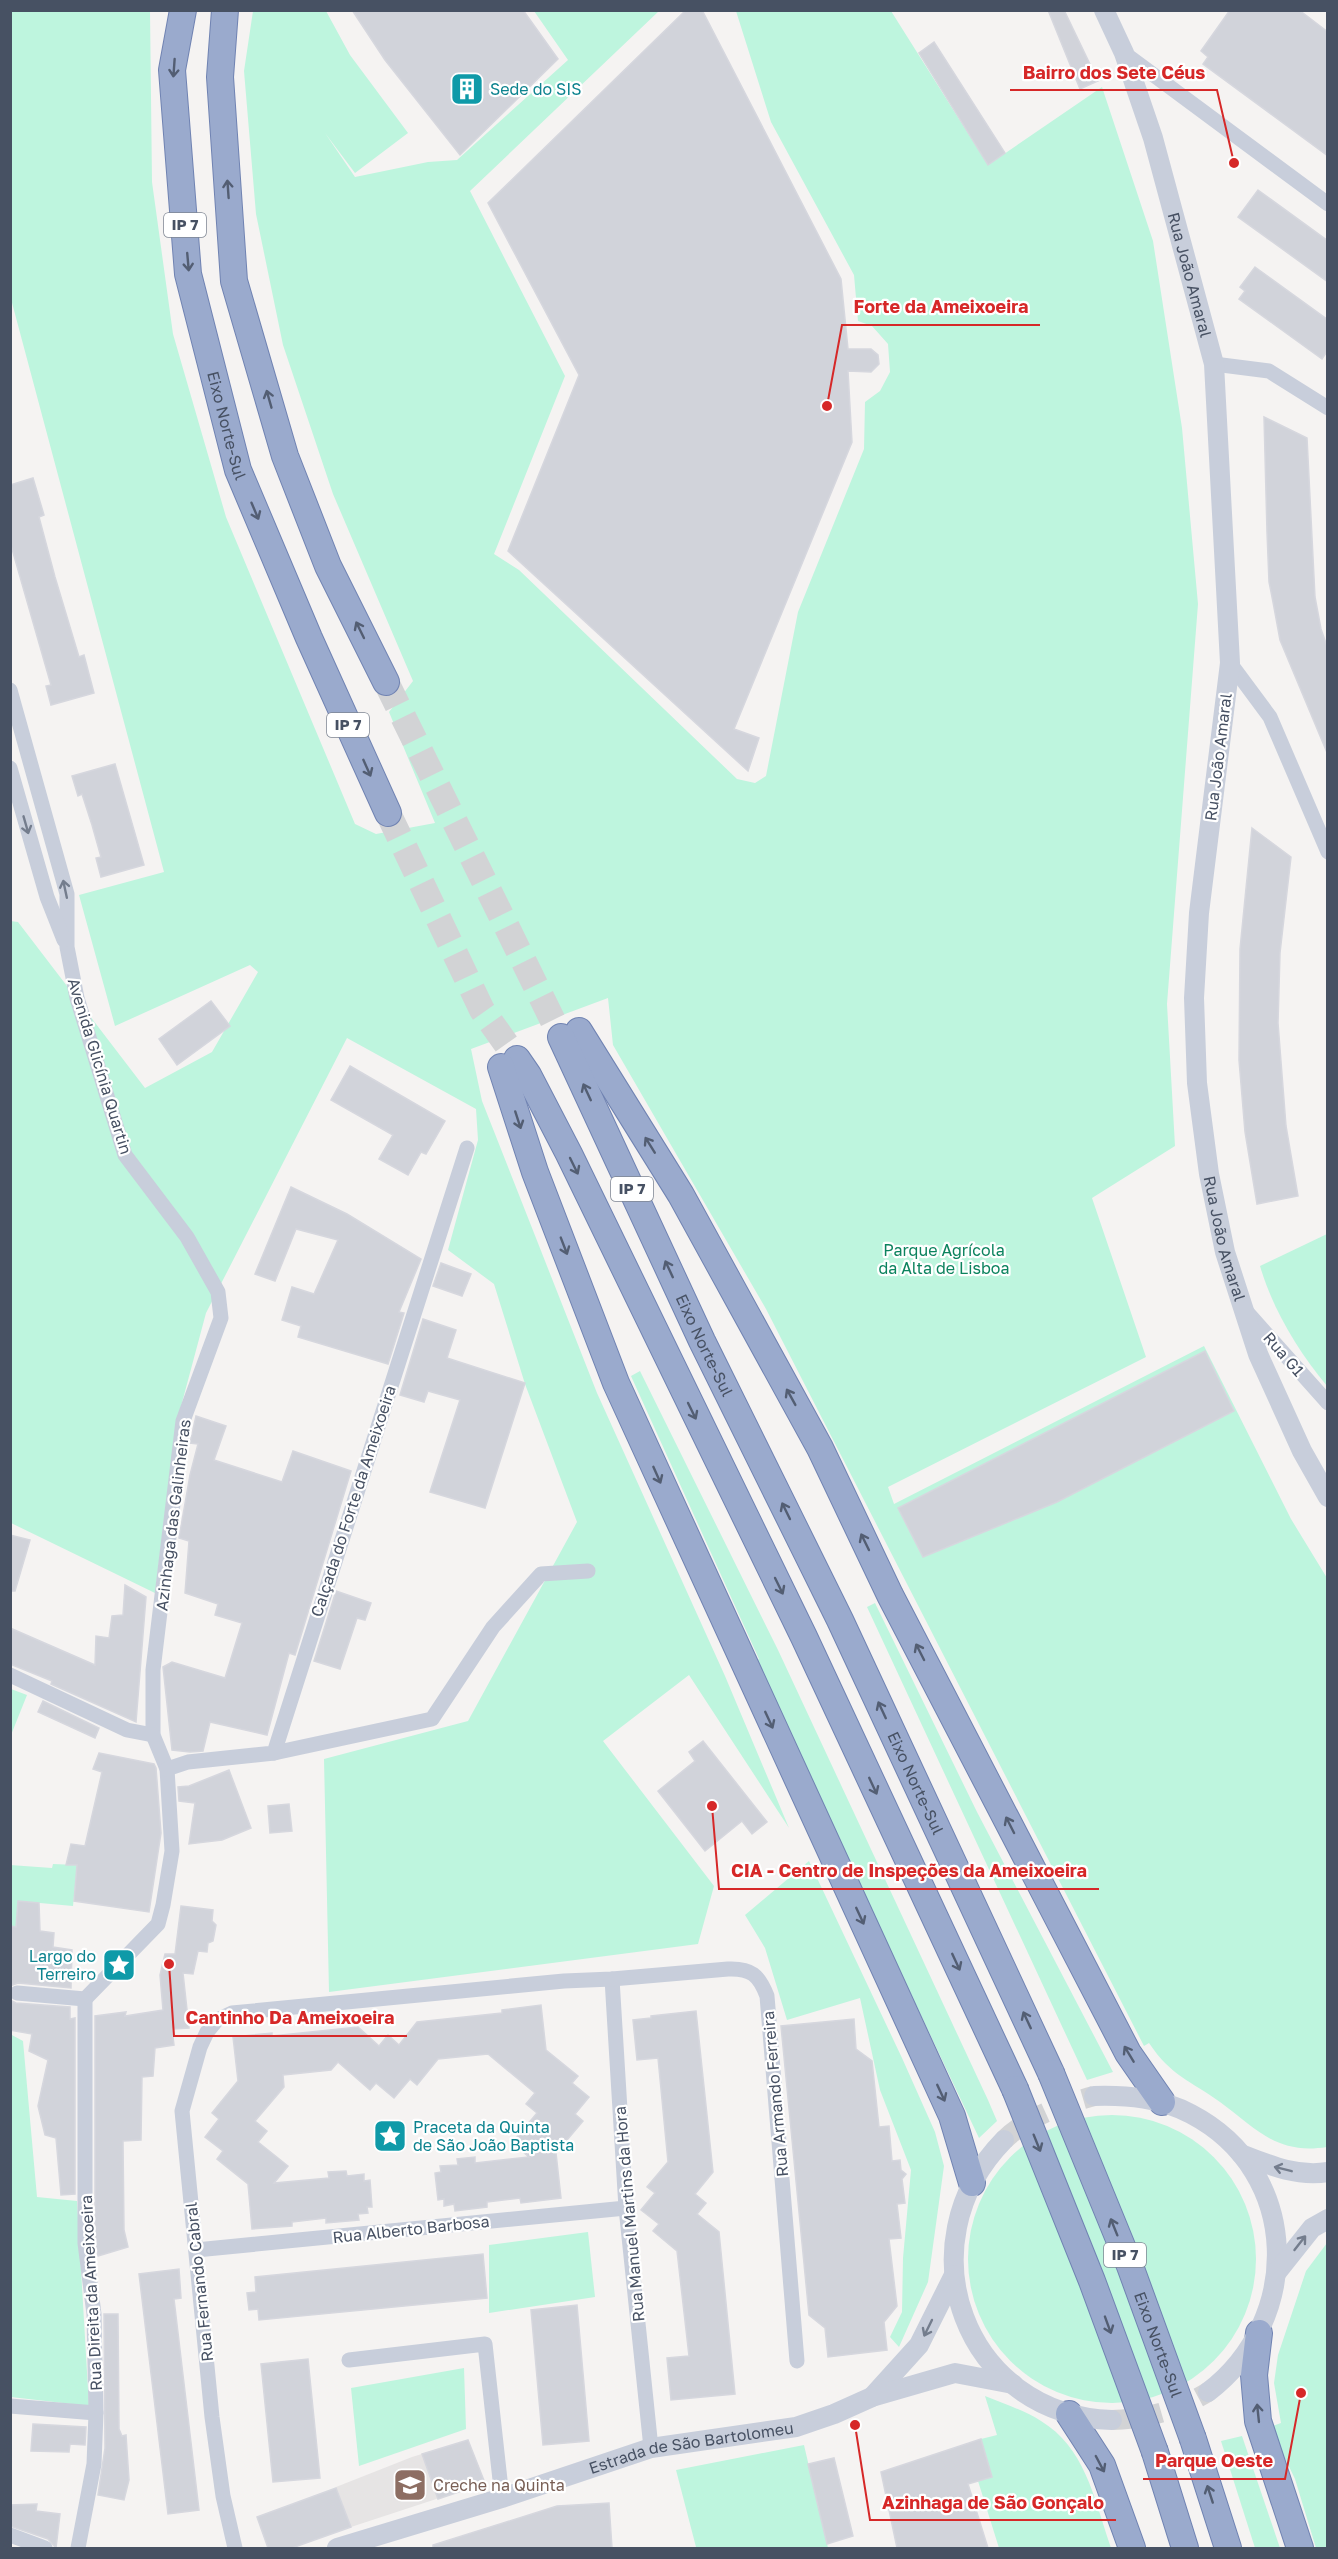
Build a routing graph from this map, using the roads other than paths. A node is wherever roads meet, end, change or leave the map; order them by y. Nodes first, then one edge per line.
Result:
1 (183, 10) edge
2 (225, 10) edge
3 (242, 10) edge
4 (1104, 10) edge
5 (1124, 53) junction
6 (220, 77) junction
7 (1328, 204) edge
8 (1214, 364) junction
9 (1328, 408) edge
10 (1230, 663) junction
11 (386, 682) tunnel mouth
12 (10, 690) edge
13 (10, 768) edge
14 (388, 813) tunnel mouth
15 (1328, 852) edge
16 (67, 947) junction
17 (467, 1148) dead end
18 (188, 1237) joint
19 (1240, 1304) junction
20 (1328, 1403) edge
21 (1328, 1497) edge
22 (588, 1571) dead end
23 (10, 1675) edge
24 (153, 1735) junction
25 (274, 1753) junction
26 (167, 1769) junction
27 (612, 1979) junction
28 (17, 1993) dead end
29 (85, 1999) junction
30 (217, 2020) joint
31 (1094, 2096) tunnel mouth
32 (1162, 2102) junction
33 (1005, 2140) tunnel mouth
34 (1241, 2154) junction
35 (1328, 2172) edge
36 (972, 2183) junction
37 (626, 2208) junction
38 (1328, 2219) edge
39 (196, 2250) junction
40 (1277, 2272) junction
41 (954, 2276) junction
42 (1259, 2333) junction
43 (349, 2360) dead end
44 (797, 2361) dead end
45 (1013, 2384) junction
46 (1208, 2391) tunnel mouth
47 (872, 2397) junction
48 (10, 2406) edge
49 (96, 2413) junction
50 (1069, 2414) junction
51 (1112, 2420) tunnel mouth
52 (651, 2448) junction
53 (502, 2498) junction
54 (10, 2535) edge
55 (45, 2548) edge
56 (78, 2548) edge
57 (235, 2548) edge
58 (337, 2548) edge
59 (1132, 2548) edge
60 (1185, 2548) edge
61 (1228, 2548) edge
62 (1300, 2548) edge

1 -> 14 highway, Eixo Norte-Sul / IP 7
2 - 6 highway, IP 7
3 - 6 highway
4 - 5 street, Rua João Amaral
5 - 7 street
5 - 8 street, Rua João Amaral
11 -> 6 highway, IP 7
8 - 9 street
8 - 10 street, Rua João Amaral
10 - 15 street
10 - 19 street, Rua João Amaral
16 -> 12 street, Avenida Glicínia Quartin
13 -> 16 street, Avenida Glicínia Quartin
16 - 18 street, Avenida Glicínia Quartin
17 - 25 street, Calçada do Forte da Ameixoeira
18 - 24 street, Azinhaga das Galinheiras
19 - 20 street, Rua G1
19 - 21 street, Rua João Amaral
22 - 25 street
23 - 24 street
24 - 26 street, Azinhaga das Galinheiras
25 - 26 street
26 - 29 street
27 - 30 street, Rua Armando Ferreira
27 - 37 street, Rua Manuel Martins da Hora
27 - 44 street, Rua Armando Ferreira
28 - 29 street
29 - 49 street, Rua Direita da Ameixoeira
30 - 39 street, Rua Fernando Cabral
31 - 32 street
32 - 34 street
61 -> 32 highway, Eixo Norte-Sul / IP 7, bridge
33 - 36 street
35 -> 34 street
34 - 40 street
36 - 41 street
36 -> 60 highway, IP 7, bridge
37 - 39 street, Rua Alberto Barbosa
37 - 52 street, Rua Manuel Martins da Hora
40 -> 38 street
39 - 57 street, Rua Fernando Cabral
40 - 42 street
41 - 45 street
41 -> 47 street, Estrada de São Bartolomeu
42 - 46 street
62 -> 42 highway
43 - 53 street
45 - 47 street, Estrada de São Bartolomeu
45 - 50 street
47 - 52 street, Estrada de São Bartolomeu
48 - 49 street
49 - 56 street, Rua Direita da Ameixoeira
50 - 51 street
50 -> 59 highway
52 - 53 street, Estrada de São Bartolomeu
53 - 58 street, Estrada de São Bartolomeu
54 - 55 street

